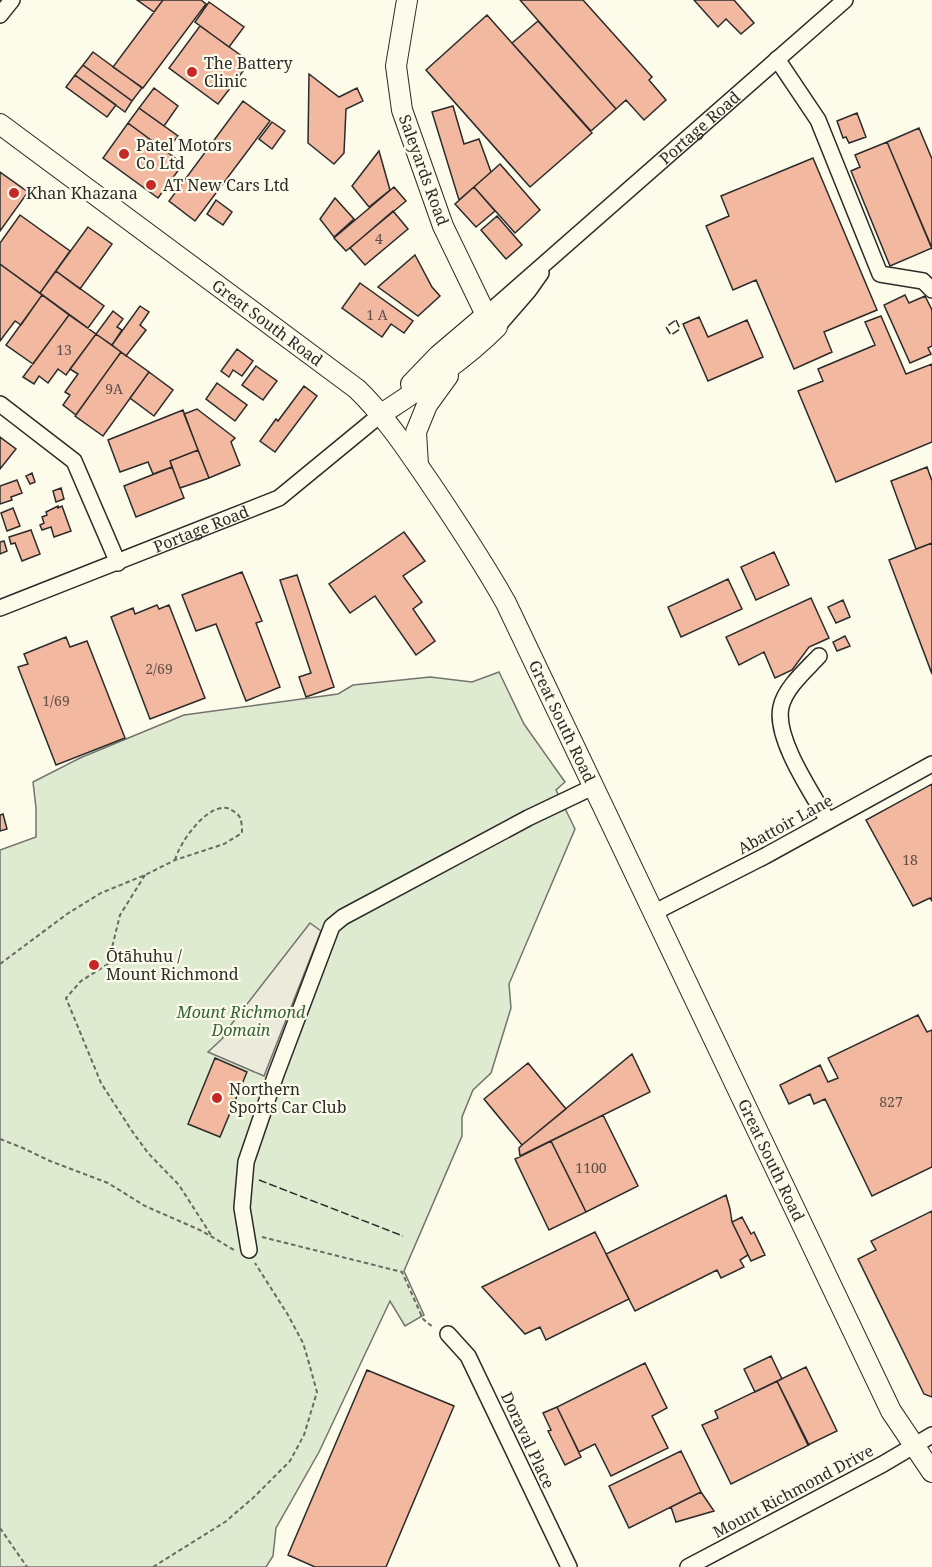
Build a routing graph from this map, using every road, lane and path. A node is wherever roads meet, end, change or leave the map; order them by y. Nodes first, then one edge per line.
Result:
1 (12, 0) edge
2 (407, 0) edge
3 (845, 0) edge
4 (0, 15) edge
5 (777, 59) junction
6 (0, 124) edge
7 (468, 279) junction
8 (932, 290) edge
9 (491, 321) junction
10 (446, 360) junction
11 (0, 404) edge
12 (380, 415) junction
13 (418, 465) junction
14 (118, 563) junction
15 (0, 608) edge
16 (819, 656) dead end
17 (932, 764) edge
18 (593, 787) junction
19 (828, 821) junction
20 (174, 860) junction
21 (145, 876) junction
22 (653, 913) junction
23 (0, 964) edge
24 (0, 1139) edge
25 (246, 1233) junction
26 (212, 1237) junction
27 (246, 1254) junction
28 (448, 1334) joint
29 (932, 1435) edge
30 (914, 1445) junction
31 (932, 1472) edge
32 (0, 1528) edge
33 (27, 1567) edge
34 (153, 1567) edge
35 (569, 1567) edge
36 (688, 1567) edge

1 - 4 street
2 - 7 main road, Saleyards Road
3 - 5 street, Portage Road
5 - 8 street
5 - 9 street, Portage Road
6 - 12 main road, Great South Road
7 - 9 main road, Saleyards Road
7 - 10 main road
9 - 10 main road, Portage Road
10 - 12 main road, Portage Road
10 - 13 main road
11 - 14 street
12 - 13 main road, Great South Road
12 - 14 street, Portage Road
13 - 18 main road, Great South Road
14 - 15 street, Portage Road
16 - 19 street
17 - 19 street, Abattoir Lane
18 - 22 main road, Great South Road
18 - 25 street
19 - 22 street, Abattoir Lane
20 - 20 path
20 - 21 path
21 - 23 path
21 - 26 path
22 - 30 main road, Great South Road
24 - 26 path
25 - 27 street
25 - 28 path
26 - 27 path
27 - 34 path
28 - 35 street, Doraval Place
29 - 30 street, Mount Richmond Drive
30 - 31 main road, Great South Road
30 - 36 street, Mount Richmond Drive
32 - 33 path

